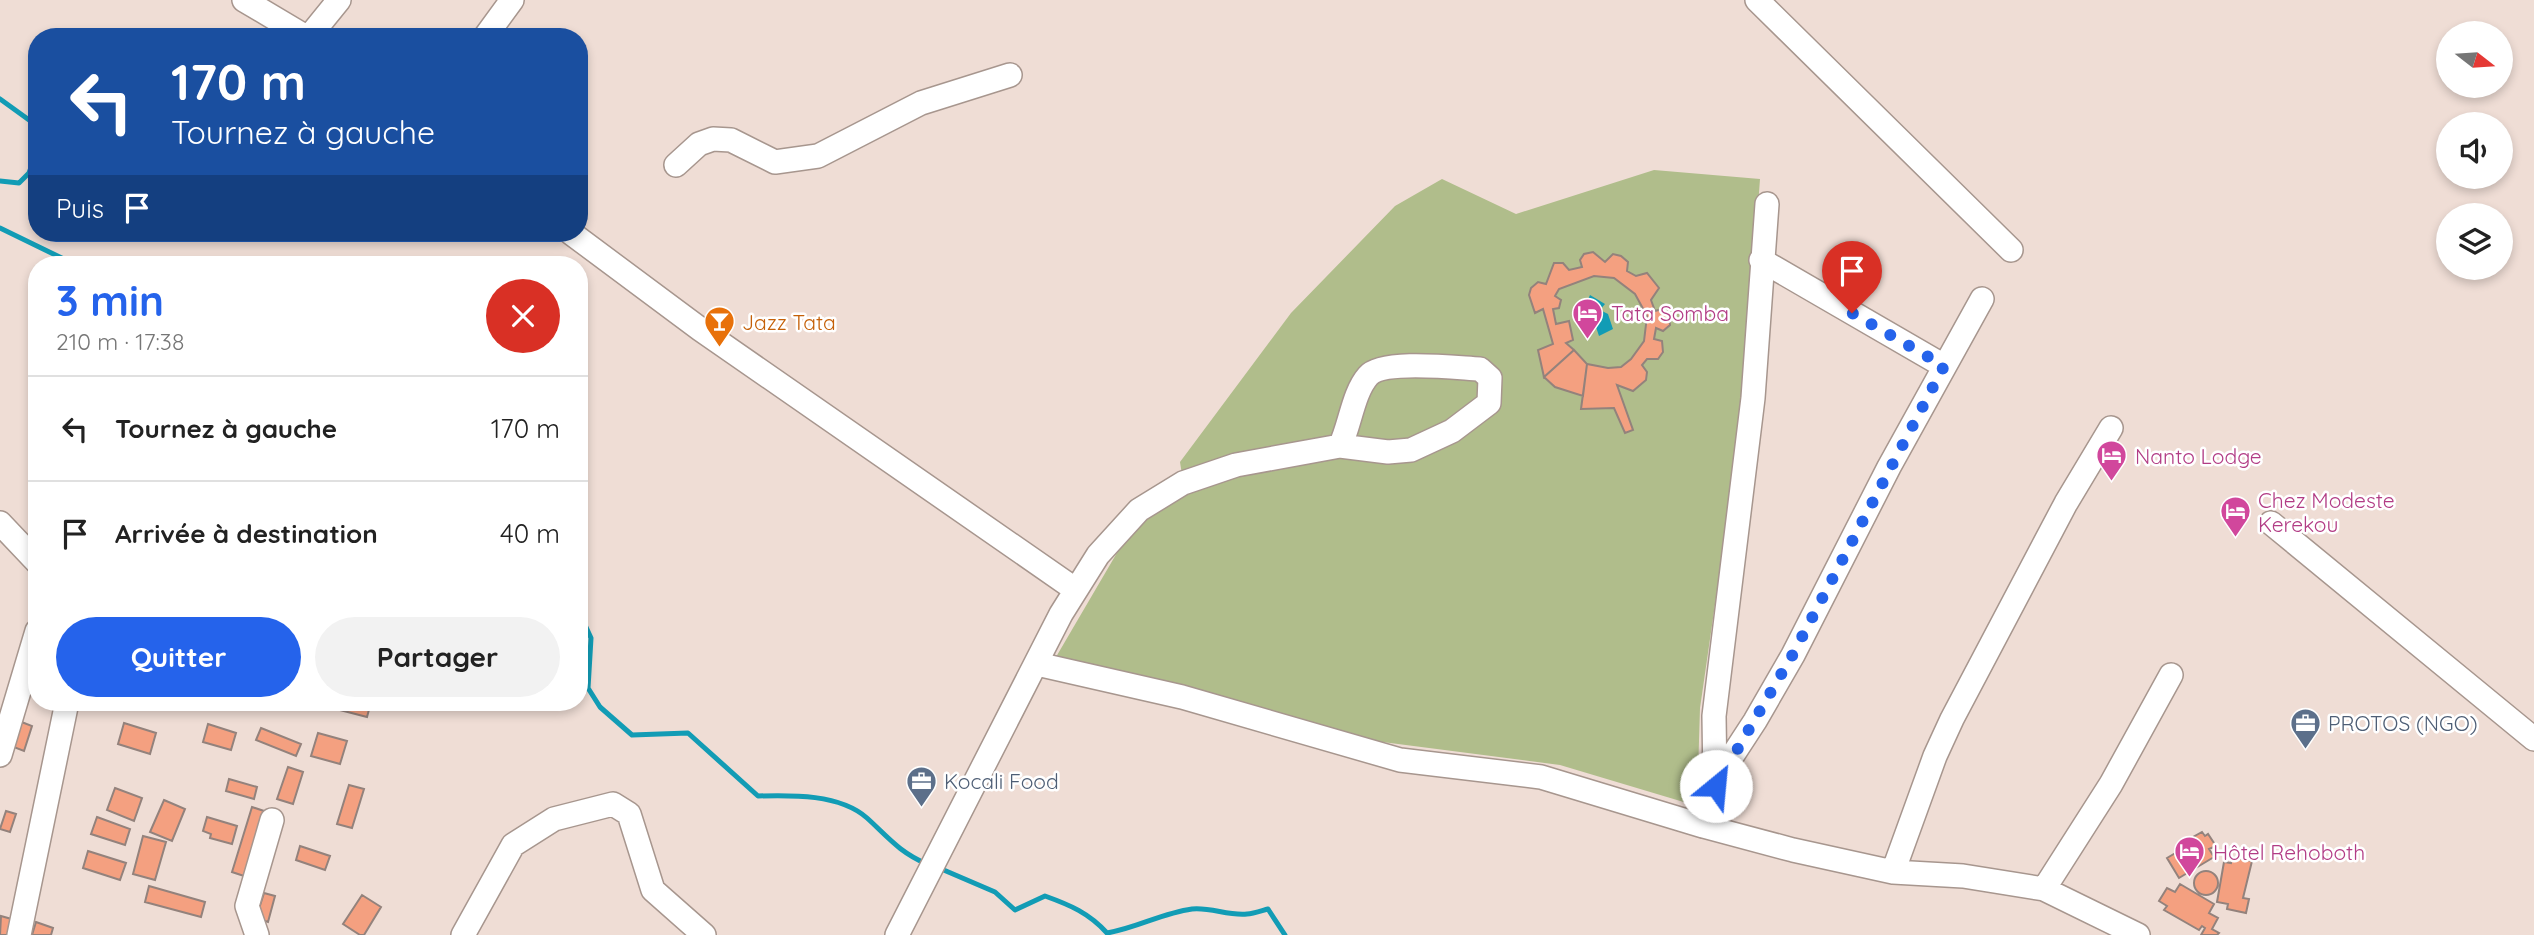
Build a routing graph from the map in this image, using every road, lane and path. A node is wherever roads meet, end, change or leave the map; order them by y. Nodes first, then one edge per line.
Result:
1 (244, 0) edge
2 (339, 0) edge
3 (512, 0) edge
4 (1757, 0) edge
5 (292, 28) edge
6 (316, 28) edge
7 (492, 28) edge
8 (1010, 75) dead end
9 (677, 165) dead end
10 (1767, 204) dead end
11 (583, 242) edge
12 (2011, 250) dead end
13 (1761, 260) junction
14 (1982, 299) dead end
15 (1944, 366) junction
16 (2111, 428) dead end
17 (1340, 446) junction
18 (0, 523) edge
19 (2271, 523) dead end
20 (28, 553) edge
21 (1076, 590) junction
22 (28, 661) edge
23 (1037, 664) junction
24 (2171, 675) dead end
25 (65, 711) edge
26 (2534, 739) edge
27 (0, 755) edge
28 (1716, 786) junction
29 (272, 820) dead end
30 (1703, 827) junction
31 (1893, 872) junction
32 (2045, 889) junction
33 (19, 935) edge
34 (257, 935) edge
35 (463, 935) edge
36 (704, 935) edge
37 (897, 935) edge
38 (2138, 935) edge

1 - 5 street
2 - 6 street
3 - 7 street
4 - 12 street
8 - 9 street
10 - 13 street
11 - 21 street
13 - 15 street
13 - 28 street
14 - 15 street
15 - 28 street
16 - 31 street
17 - 17 street
17 - 21 street
18 - 20 street
19 - 26 street
21 - 23 street
22 - 27 street
23 - 30 street
23 - 37 street
24 - 32 street
25 - 33 street
28 - 30 street
29 - 34 street
30 - 31 street
31 - 32 street
32 - 38 street
35 - 36 street

